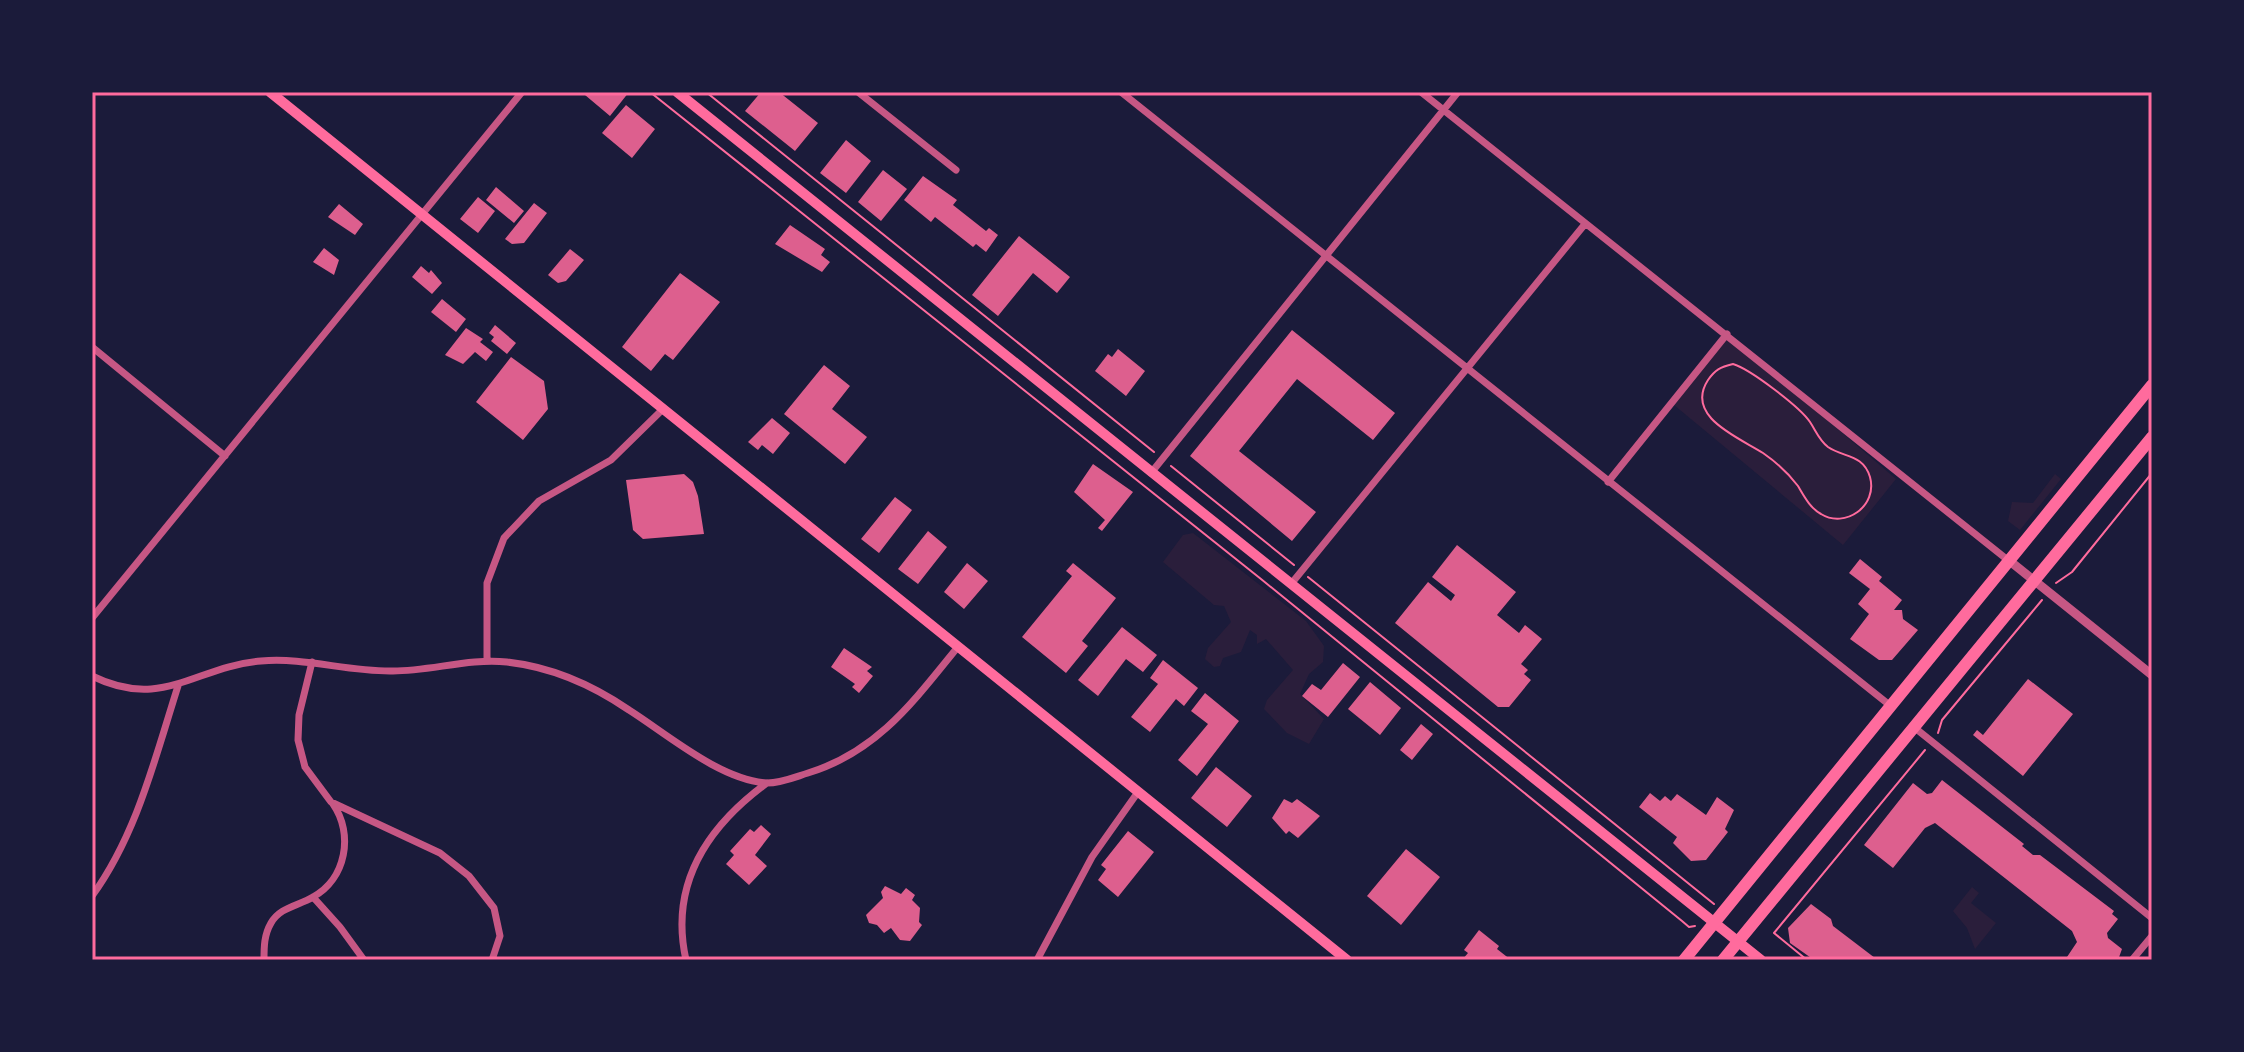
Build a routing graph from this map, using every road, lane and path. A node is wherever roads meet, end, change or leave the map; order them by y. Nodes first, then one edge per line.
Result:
1 (270, 92) edge
2 (522, 92) edge
3 (650, 92) edge
4 (677, 92) edge
5 (706, 92) edge
6 (858, 92) edge
7 (1121, 92) edge
8 (1421, 92) edge
9 (1458, 92) edge
10 (1444, 110) junction
11 (956, 170) dead end
12 (420, 216) junction
13 (1585, 224) junction
14 (1326, 256) junction
15 (1727, 334) junction
16 (92, 347) edge
17 (1467, 369) junction
18 (2152, 385) edge
19 (662, 410) junction
20 (2152, 437) edge
21 (1153, 451) dead end
22 (225, 456) junction
23 (1166, 462) dead end
24 (1151, 473) junction
25 (2152, 473) edge
26 (1608, 482) junction
27 (1871, 483) joint
28 (1290, 561) dead end
29 (2011, 562) junction
30 (1308, 576) dead end
31 (2058, 581) dead end
32 (2035, 582) junction
33 (1291, 584) junction
34 (2039, 604) dead end
35 (92, 618) edge
36 (957, 648) junction
37 (487, 660) junction
38 (2152, 660) edge
39 (312, 662) junction
40 (2148, 672) edge
41 (92, 676) edge
42 (178, 686) junction
43 (1892, 707) junction
44 (1915, 728) junction
45 (1931, 741) junction
46 (767, 783) junction
47 (1138, 792) junction
48 (331, 802) junction
49 (92, 896) edge
50 (313, 897) junction
51 (1710, 899) dead end
52 (2152, 918) edge
53 (1715, 923) junction
54 (1689, 927) dead end
55 (2152, 936) edge
56 (1738, 942) junction
57 (264, 960) edge
58 (364, 960) edge
59 (492, 960) edge
60 (686, 960) edge
61 (1037, 960) edge
62 (1347, 960) edge
63 (1684, 960) edge
64 (1723, 960) edge
65 (1761, 960) edge
66 (1807, 960) edge
67 (2132, 960) edge

1 - 12 main road
2 - 12 street
3 - 54 path
4 - 24 main road
5 - 21 path
6 - 11 street
7 - 14 street
8 - 10 street
9 - 10 street
10 - 13 street
10 - 14 street
12 - 19 main road
12 - 22 street
13 - 15 street
13 - 17 street
14 - 17 street
14 - 24 street
15 - 26 street
15 - 29 street
16 - 22 street
17 - 26 street
17 - 33 street
18 - 29 main road
19 - 36 main road
19 - 37 street
20 - 32 main road
22 - 35 street
23 - 28 path
24 - 33 main road
25 - 31 path
26 - 43 street
27 - 27 path
29 - 32 street
29 - 43 main road
30 - 51 path
32 - 40 street
32 - 44 main road
33 - 53 main road
34 - 45 path
36 - 46 street
36 - 47 main road
37 - 39 street
37 - 46 street
38 - 40 street
39 - 42 street
39 - 48 street
41 - 42 street
42 - 49 street
43 - 53 main road
44 - 45 street
44 - 56 main road
45 - 52 street
45 - 66 path
46 - 60 street
47 - 61 street
47 - 62 main road
48 - 50 street
48 - 59 street
50 - 57 street
50 - 58 street
53 - 56 main road
53 - 63 main road
55 - 67 street
56 - 64 main road
56 - 65 main road

